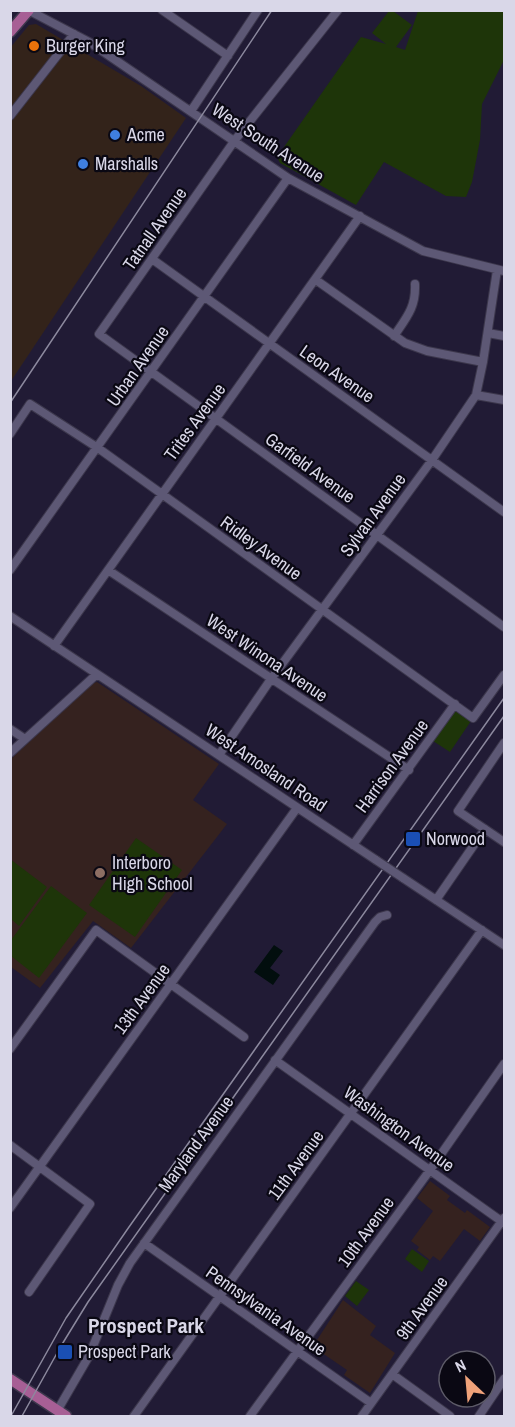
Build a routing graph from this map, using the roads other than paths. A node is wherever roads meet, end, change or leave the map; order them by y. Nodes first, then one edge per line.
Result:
1 (162, 10) edge
2 (258, 10) edge
3 (338, 10) edge
4 (28, 11) edge
5 (10, 32) edge
6 (74, 34) junction
7 (228, 56) junction
8 (191, 111) junction
9 (10, 116) edge
10 (235, 140) junction
11 (288, 178) junction
12 (360, 216) junction
13 (152, 259) junction
14 (501, 270) edge
15 (316, 280) junction
16 (415, 284) dead end
17 (205, 297) junction
18 (488, 333) junction
19 (99, 334) joint
20 (394, 336) junction
21 (504, 336) edge
22 (269, 345) junction
23 (483, 362) junction
24 (152, 371) junction
25 (476, 395) junction
26 (504, 400) edge
27 (216, 420) junction
28 (10, 434) edge
29 (98, 448) junction
30 (432, 460) junction
31 (162, 495) junction
32 (504, 512) edge
33 (377, 535) junction
34 (10, 570) edge
35 (108, 570) junction
36 (323, 610) junction
37 (10, 616) edge
38 (504, 627) edge
39 (54, 646) junction
40 (97, 674) junction
41 (504, 675) edge
42 (271, 679) junction
43 (455, 704) junction
44 (10, 729) edge
45 (25, 739) junction
46 (504, 745) edge
47 (10, 753) edge
48 (219, 755) junction
49 (409, 770) junction
50 (297, 808) junction
51 (485, 829) junction
52 (504, 842) edge
53 (353, 845) junction
54 (436, 900) junction
55 (387, 915) dead end
56 (482, 930) junction
57 (504, 945) edge
58 (171, 984) junction
59 (244, 1037) dead end
60 (10, 1049) edge
61 (275, 1060) junction
62 (504, 1065) edge
63 (352, 1113) junction
64 (10, 1145) edge
65 (40, 1167) junction
66 (430, 1170) junction
67 (10, 1208) edge
68 (504, 1220) edge
69 (144, 1243) junction
70 (28, 1292) dead end
71 (219, 1297) junction
72 (297, 1350) junction
73 (392, 1374) junction
74 (10, 1379) edge
75 (504, 1379) edge
76 (371, 1403) junction
77 (61, 1413) edge
78 (134, 1416) edge
79 (250, 1416) edge
80 (362, 1416) edge
81 (450, 1416) edge
82 (478, 1416) edge

1 - 7 street
2 - 7 street
3 - 10 street, Tatnall Avenue
4 - 5 main road
4 - 6 street, West South Avenue
6 - 8 street, West South Avenue
6 - 9 street
7 - 8 street
8 - 10 street, West South Avenue
10 - 11 street, West South Avenue
10 - 13 street, Tatnall Avenue
11 - 12 street, West South Avenue
11 - 17 street, Urban Avenue
12 - 14 street, West South Avenue
12 - 15 street, Trites Avenue
13 - 17 street, Leon Avenue
13 - 19 street, Tatnall Avenue
14 - 18 street, Sylvan Avenue
15 - 20 street
15 - 22 street, Trites Avenue
16 - 20 street
17 - 22 street, Leon Avenue
17 - 24 street, Urban Avenue
18 - 21 street
18 - 23 street, Sylvan Avenue
19 - 24 street, Garfield Avenue
20 - 23 street
22 - 27 street, Trites Avenue
22 - 30 street, Leon Avenue
23 - 25 street, Sylvan Avenue
24 - 27 street, Garfield Avenue
24 - 29 street, Urban Avenue
25 - 26 street
25 - 30 street, Sylvan Avenue
27 - 31 street, Trites Avenue
27 - 33 street, Garfield Avenue
28 - 29 street, Ridley Avenue
29 - 31 street, Ridley Avenue
29 - 34 street, Urban Avenue
30 - 32 street, Leon Avenue
30 - 33 street, Sylvan Avenue
31 - 35 street, Trites Avenue
31 - 36 street, Ridley Avenue
33 - 36 street, Sylvan Avenue
33 - 38 street, Garfield Avenue
35 - 39 street, Trites Avenue
35 - 42 street, West Winona Avenue
36 - 42 street, Sylvan Avenue
36 - 43 street, Ridley Avenue
37 - 39 street, West Amosland Road
39 - 40 street, West Amosland Road
40 - 45 street
40 - 48 street, West Amosland Road
41 - 43 street, Ridley Avenue
42 - 48 street, Sylvan Avenue
42 - 49 street, West Winona Avenue
43 - 49 street, Harrison Avenue
44 - 45 street
45 - 47 street
46 - 51 street
48 - 50 street, West Amosland Road
49 - 53 street, Harrison Avenue
50 - 53 street, West Amosland Road
50 - 58 street, 13th Avenue
51 - 52 street
51 - 54 street
53 - 54 street, West Amosland Road, bridge
54 - 56 street, West Amosland Road
55 - 61 street, Maryland Avenue
56 - 57 street, West Amosland Road
56 - 63 street, 11th Avenue
58 - 59 street
58 - 60 street
58 - 65 street, 13th Avenue
61 - 63 street, Washington Avenue
61 - 69 street, Maryland Avenue
62 - 66 street, 10th Avenue
63 - 66 street, Washington Avenue
63 - 71 street, 11th Avenue
64 - 65 street
65 - 67 street, 13th Avenue
65 - 70 street
66 - 68 street, Washington Avenue
66 - 72 street, 10th Avenue
68 - 73 street, 9th Avenue
69 - 71 street, Pennsylvania Avenue
69 - 77 street, Maryland Avenue
71 - 72 street, Pennsylvania Avenue
71 - 78 street, 11th Avenue
72 - 76 street, Pennsylvania Avenue
72 - 79 street, 10th Avenue
73 - 76 street, 9th Avenue
73 - 81 street
74 - 77 main road
75 - 82 street
76 - 80 street, 9th Avenue

